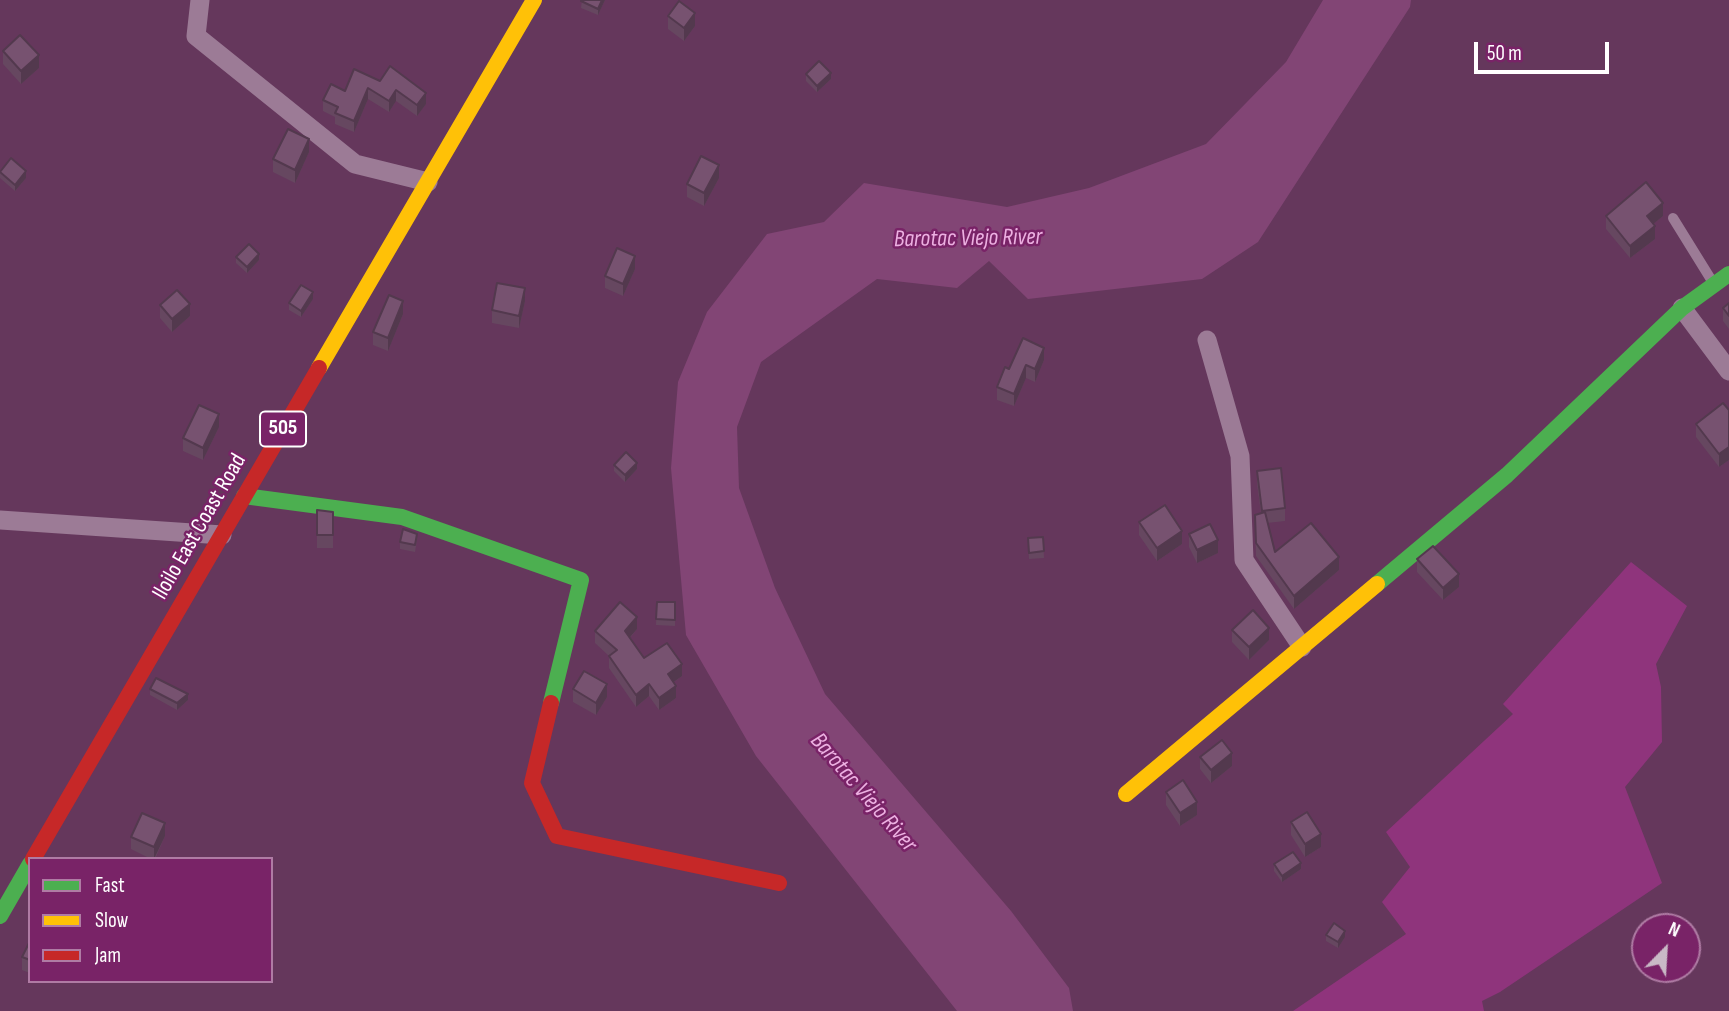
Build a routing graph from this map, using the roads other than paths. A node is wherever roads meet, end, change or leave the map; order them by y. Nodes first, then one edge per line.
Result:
1 (201, 0) edge
2 (534, 0) edge
3 (428, 182) junction
4 (1673, 218) dead end
5 (1729, 274) edge
6 (1714, 285) junction
7 (1682, 308) junction
8 (1207, 340) dead end
9 (1729, 371) edge
10 (244, 496) junction
11 (0, 520) edge
12 (222, 535) junction
13 (1302, 647) junction
14 (1126, 794) dead end
15 (34, 857) edge
16 (28, 867) edge
17 (779, 883) dead end
18 (0, 916) edge

1 - 3 street
2 - 3 street, Iloilo East Coast Road / 505
3 - 10 street, Iloilo East Coast Road / 505
4 - 6 lane
5 - 6 street
6 - 7 street
7 - 9 street
7 - 13 street
8 - 13 street
10 - 12 street, Iloilo East Coast Road / 505
10 - 17 street
11 - 12 street
12 - 15 street, Iloilo East Coast Road / 505
13 - 14 street
16 - 18 street

